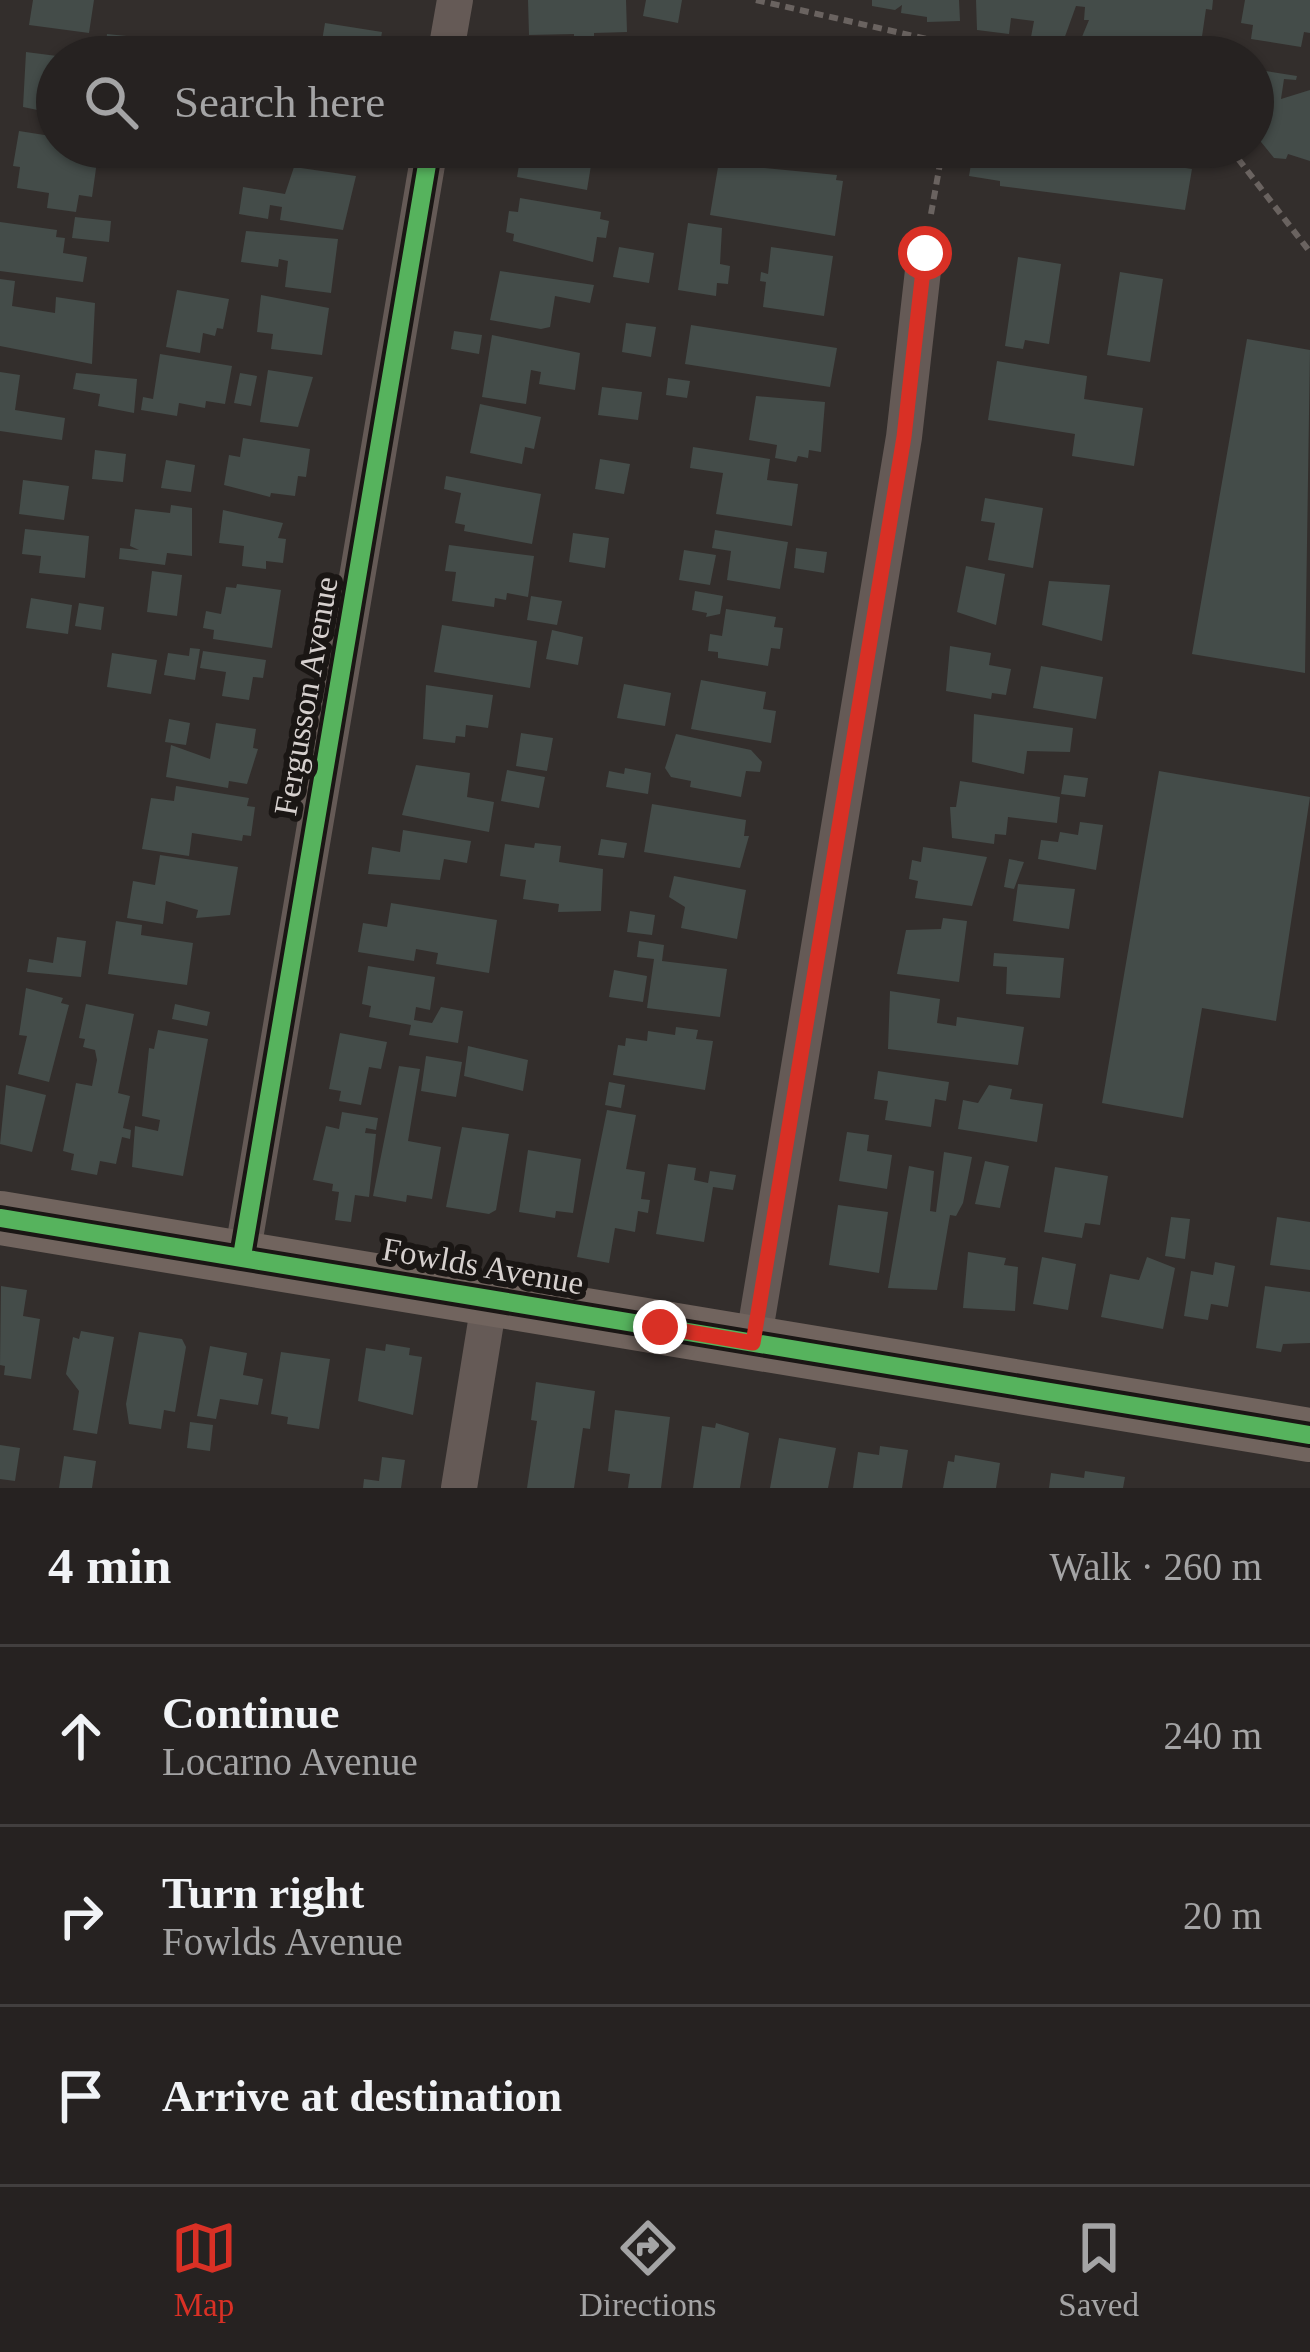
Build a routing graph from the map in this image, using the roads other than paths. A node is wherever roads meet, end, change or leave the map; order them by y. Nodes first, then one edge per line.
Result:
1 (455, 0) edge
2 (449, 36) edge
3 (426, 168) edge
4 (925, 253) dead end
5 (0, 1218) edge
6 (242, 1256) junction
7 (490, 1297) junction
8 (753, 1343) junction
9 (1310, 1435) edge
10 (459, 1488) edge

1 - 2 street
3 - 6 street, Fergusson Avenue
4 - 8 street
5 - 6 street, Fowlds Avenue
6 - 7 street, Fowlds Avenue
7 - 8 street, Fowlds Avenue
7 - 10 street
8 - 9 street, Fowlds Avenue

